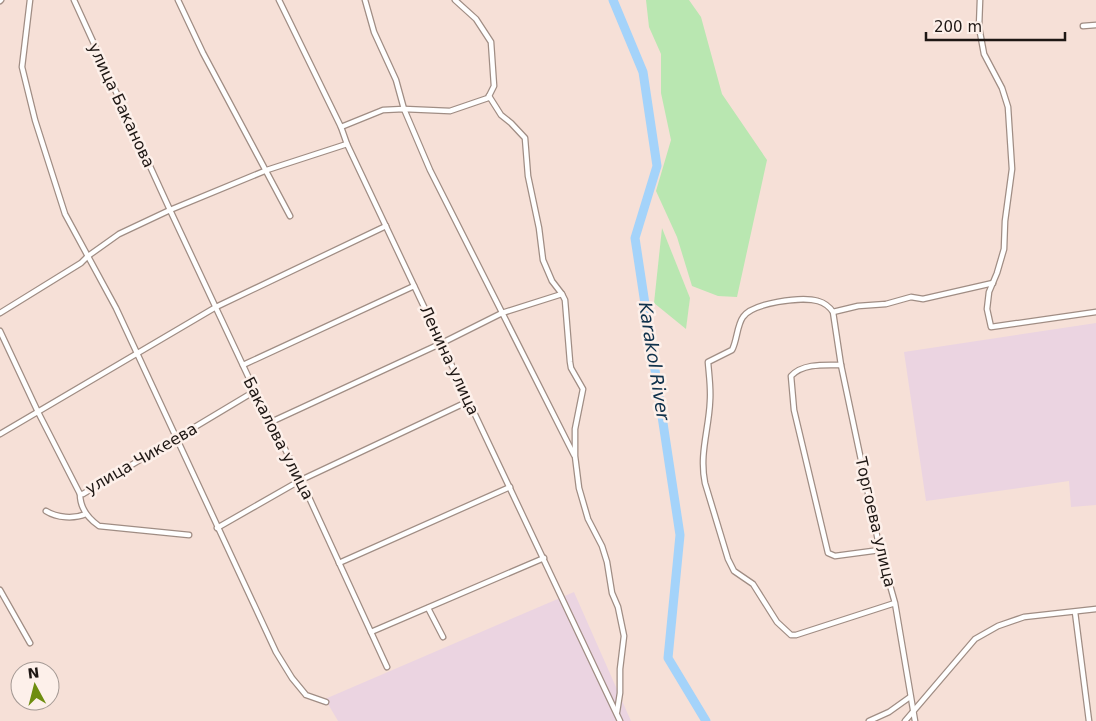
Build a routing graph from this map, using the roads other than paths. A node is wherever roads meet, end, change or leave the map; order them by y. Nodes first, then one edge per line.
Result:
1 (30, 0) edge
2 (74, 0) edge
3 (178, 0) edge
4 (279, 0) edge
5 (365, 0) edge
6 (455, 0) edge
7 (980, 0) edge
8 (1096, 25) edge
9 (1083, 26) dead end
10 (489, 96) junction
11 (404, 108) junction
12 (341, 127) junction
13 (347, 144) junction
14 (267, 170) junction
15 (170, 210) junction
16 (290, 216) dead end
17 (386, 226) junction
18 (88, 256) junction
19 (992, 282) junction
20 (414, 286) junction
21 (562, 294) junction
22 (216, 308) junction
23 (833, 312) junction
24 (1096, 312) edge
25 (0, 313) edge
26 (502, 314) junction
27 (0, 331) edge
28 (442, 343) junction
29 (136, 354) junction
30 (243, 365) junction
31 (841, 365) junction
32 (255, 391) junction
33 (469, 401) junction
34 (38, 412) junction
35 (271, 422) junction
36 (0, 434) edge
37 (175, 438) junction
38 (574, 456) junction
39 (301, 480) junction
40 (510, 487) junction
41 (80, 494) junction
42 (46, 511) dead end
43 (86, 514) junction
44 (217, 528) junction
45 (189, 536) dead end
46 (880, 550) junction
47 (544, 558) junction
48 (339, 563) junction
49 (0, 590) edge
50 (895, 603) junction
51 (428, 608) junction
52 (1096, 609) edge
53 (1075, 612) junction
54 (371, 632) junction
55 (443, 637) dead end
56 (30, 643) dead end
57 (387, 667) dead end
58 (910, 697) junction
59 (326, 702) dead end
60 (617, 713) junction
61 (913, 713) junction
62 (620, 721) edge
63 (869, 721) edge
64 (906, 721) edge
65 (915, 721) edge
66 (1089, 721) edge

1 - 18 street
2 - 15 street, улица Баканова
3 - 14 street
4 - 12 street, Ленина улица
5 - 11 street
6 - 10 street
7 - 19 street
8 - 9 street
10 - 11 street
10 - 21 street
11 - 12 street
11 - 26 street
12 - 13 street, Ленина улица
13 - 14 street
13 - 17 street, Ленина улица
14 - 15 street
14 - 16 street
15 - 18 street
15 - 22 street, Бакалова улица
17 - 20 street, Ленина улица
17 - 22 street
18 - 25 street
18 - 29 street
19 - 23 street
19 - 24 street
20 - 28 street, Ленина улица
20 - 30 street
21 - 26 street
21 - 38 street
22 - 29 street
22 - 30 street, Бакалова улица
23 - 31 street, Торгоева улица
23 - 50 street
26 - 28 street
26 - 38 street
27 - 34 street, улица Чикеева
28 - 33 street, Ленина улица
28 - 35 street
29 - 34 street
29 - 37 street
30 - 32 street, Бакалова улица
31 - 46 street, Торгоева улица
31 - 46 street
32 - 35 street, Бакалова улица
32 - 37 street, улица Чикеева
33 - 39 street
33 - 40 street, Ленина улица
34 - 36 street
34 - 41 street, улица Чикеева
35 - 39 street, Бакалова улица
37 - 41 street, улица Чикеева
37 - 44 street
38 - 60 street
39 - 44 street
39 - 48 street, Бакалова улица
40 - 47 street, Ленина улица
40 - 48 street
41 - 43 street
42 - 43 street
43 - 45 street
44 - 59 street
46 - 50 street, Торгоева улица
47 - 51 street
47 - 60 street, Ленина улица
48 - 54 street, Бакалова улица
49 - 56 street
50 - 58 street, Торгоева улица
51 - 54 street
51 - 55 street
52 - 53 street
53 - 61 street
53 - 66 street
54 - 57 street, Бакалова улица
58 - 61 street, Торгоева улица
58 - 63 street
60 - 62 street, Ленина улица
61 - 64 street
61 - 65 street, Торгоева улица

